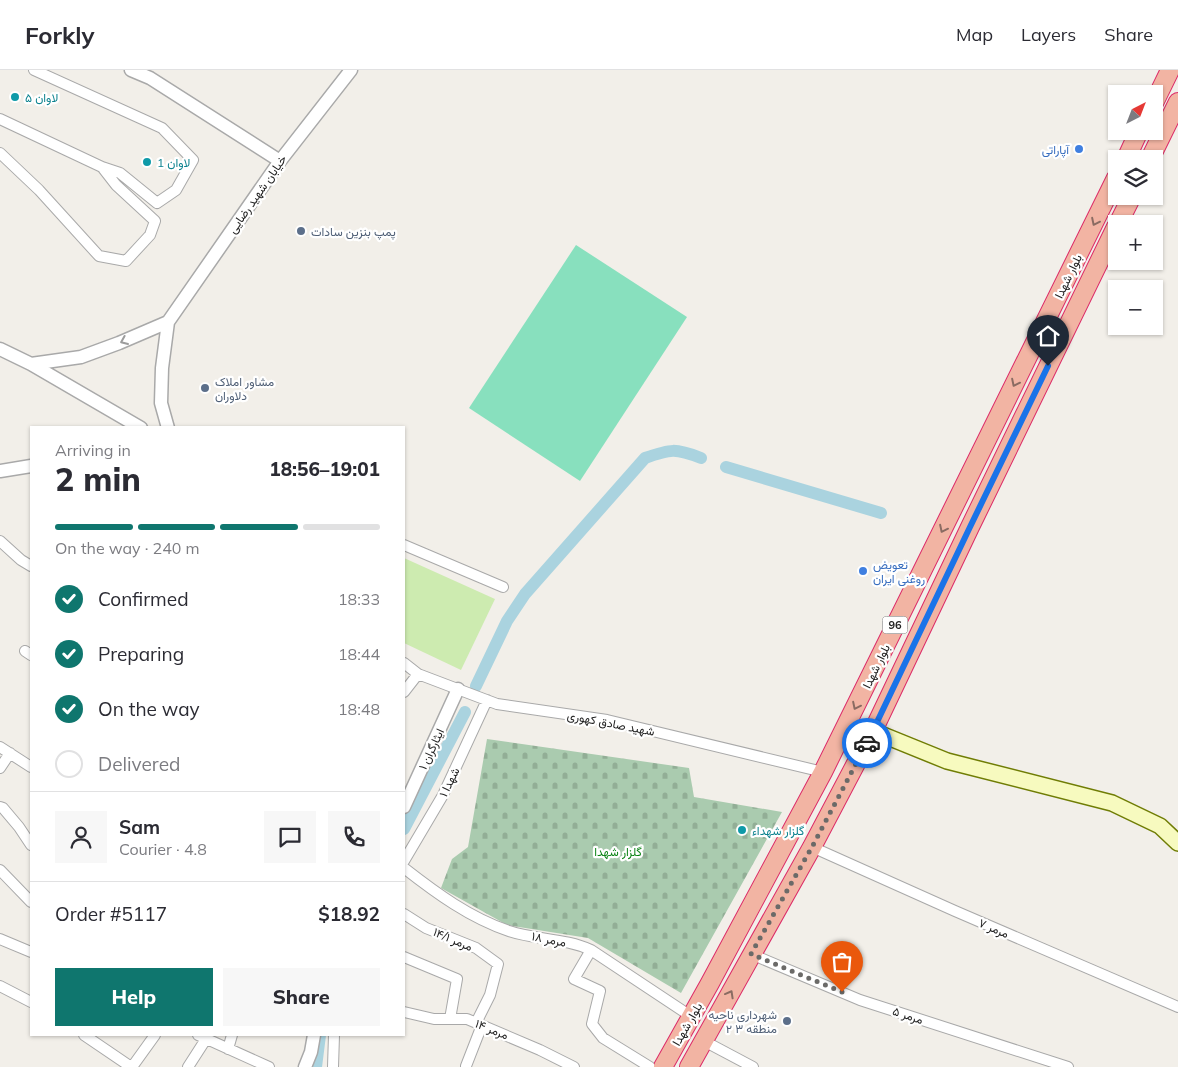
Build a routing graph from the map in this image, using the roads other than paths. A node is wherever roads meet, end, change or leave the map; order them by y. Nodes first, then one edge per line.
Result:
1 (34, 70) edge
2 (131, 70) edge
3 (351, 70) edge
4 (1170, 70) edge
5 (1163, 85) edge
6 (1178, 102) edge
7 (0, 119) edge
8 (1154, 150) edge
9 (0, 154) edge
10 (280, 161) junction
11 (102, 167) junction
12 (1108, 194) edge
13 (1108, 244) edge
14 (1059, 293) junction
15 (1080, 302) junction
16 (168, 322) junction
17 (1036, 341) junction
18 (0, 349) edge
19 (1057, 349) junction
20 (30, 364) junction
21 (138, 426) edge
22 (167, 426) edge
23 (30, 466) edge
24 (0, 471) edge
25 (0, 540) edge
26 (405, 545) edge
27 (30, 565) edge
28 (503, 587) dead end
29 (405, 664) edge
30 (418, 674) junction
31 (458, 689) junction
32 (405, 691) edge
33 (487, 700) junction
34 (873, 731) junction
35 (0, 747) edge
36 (10, 753) junction
37 (30, 766) edge
38 (0, 768) edge
39 (823, 772) junction
40 (405, 805) edge
41 (0, 807) edge
42 (1178, 843) edge
43 (30, 844) edge
44 (812, 847) junction
45 (405, 859) edge
46 (405, 869) edge
47 (0, 870) edge
48 (30, 901) edge
49 (405, 915) edge
50 (0, 939) edge
51 (591, 950) junction
52 (30, 952) edge
53 (751, 954) junction
54 (405, 956) edge
55 (0, 986) edge
56 (30, 1001) edge
57 (1178, 1007) edge
58 (405, 1012) edge
59 (692, 1016) junction
60 (450, 1019) junction
61 (479, 1024) junction
62 (85, 1036) edge
63 (154, 1036) edge
64 (232, 1036) edge
65 (314, 1036) edge
66 (334, 1036) edge
67 (202, 1037) edge
68 (704, 1041) junction
69 (228, 1049) junction
70 (466, 1066) edge
71 (131, 1067) edge
72 (188, 1067) edge
73 (269, 1067) edge
74 (305, 1067) edge
75 (333, 1067) edge
76 (574, 1067) edge
77 (650, 1067) edge
78 (663, 1067) edge
79 (689, 1067) edge
80 (753, 1067) edge
81 (1068, 1067) edge

1 - 11 street
2 - 10 street
3 - 10 street, خیابان شهید رضایی
4 - 5 highway
6 - 8 highway
7 - 11 street
9 - 11 street
10 - 16 street, خیابان شهید رضایی
12 -> 14 highway, بلوار شهدا / 96
13 - 15 highway, بلوار شهدا / 96
14 - 15 highway
14 - 17 highway, بلوار شهدا / 96
15 - 19 highway, بلوار شهدا / 96
16 -> 20 street
16 - 22 street, خیابان شهید رضایی
17 - 19 highway
17 -> 39 highway, بلوار شهدا / 96
18 - 20 street
19 - 34 highway, بلوار شهدا / 96
20 - 21 street
23 - 24 street
25 - 27 street
26 - 28 street
29 - 30 street, شهید صادق کهوری
30 - 31 street, شهید صادق کهوری
30 - 32 street
31 - 33 street, شهید صادق کهوری
31 - 40 street, ایثارگران ۱
33 - 39 street, شهید صادق کهوری
33 - 45 street, شهدا ۱
34 - 42 main road
34 - 44 highway, بلوار شهدا / 96
35 - 36 street
36 - 37 street
36 - 38 street
39 - 59 highway, بلوار شهدا / 96
41 - 43 street
44 - 53 highway, بلوار شهدا / 96
44 - 57 street, مرمر ۷
46 - 51 street, مرمر ۱۸
47 - 48 street
49 - 61 street, مرمر ۱۴/۱
50 - 52 street
51 - 59 street, مرمر ۱۸
51 - 77 street
68 -> 53 highway, بلوار شهدا / 96
53 - 81 street, مرمر ۵
54 - 60 street
55 - 56 street
58 - 60 street, مرمر ۱۴
59 - 78 highway, بلوار شهدا / 96
60 - 61 street, مرمر ۱۴
61 - 70 street
61 - 76 street, مرمر ۱۴
62 - 71 street
63 - 71 street
64 - 69 street
65 - 74 street
66 - 75 street
67 - 69 street
67 - 72 street
68 - 79 highway, بلوار شهدا / 96
68 - 80 street
69 - 73 street

